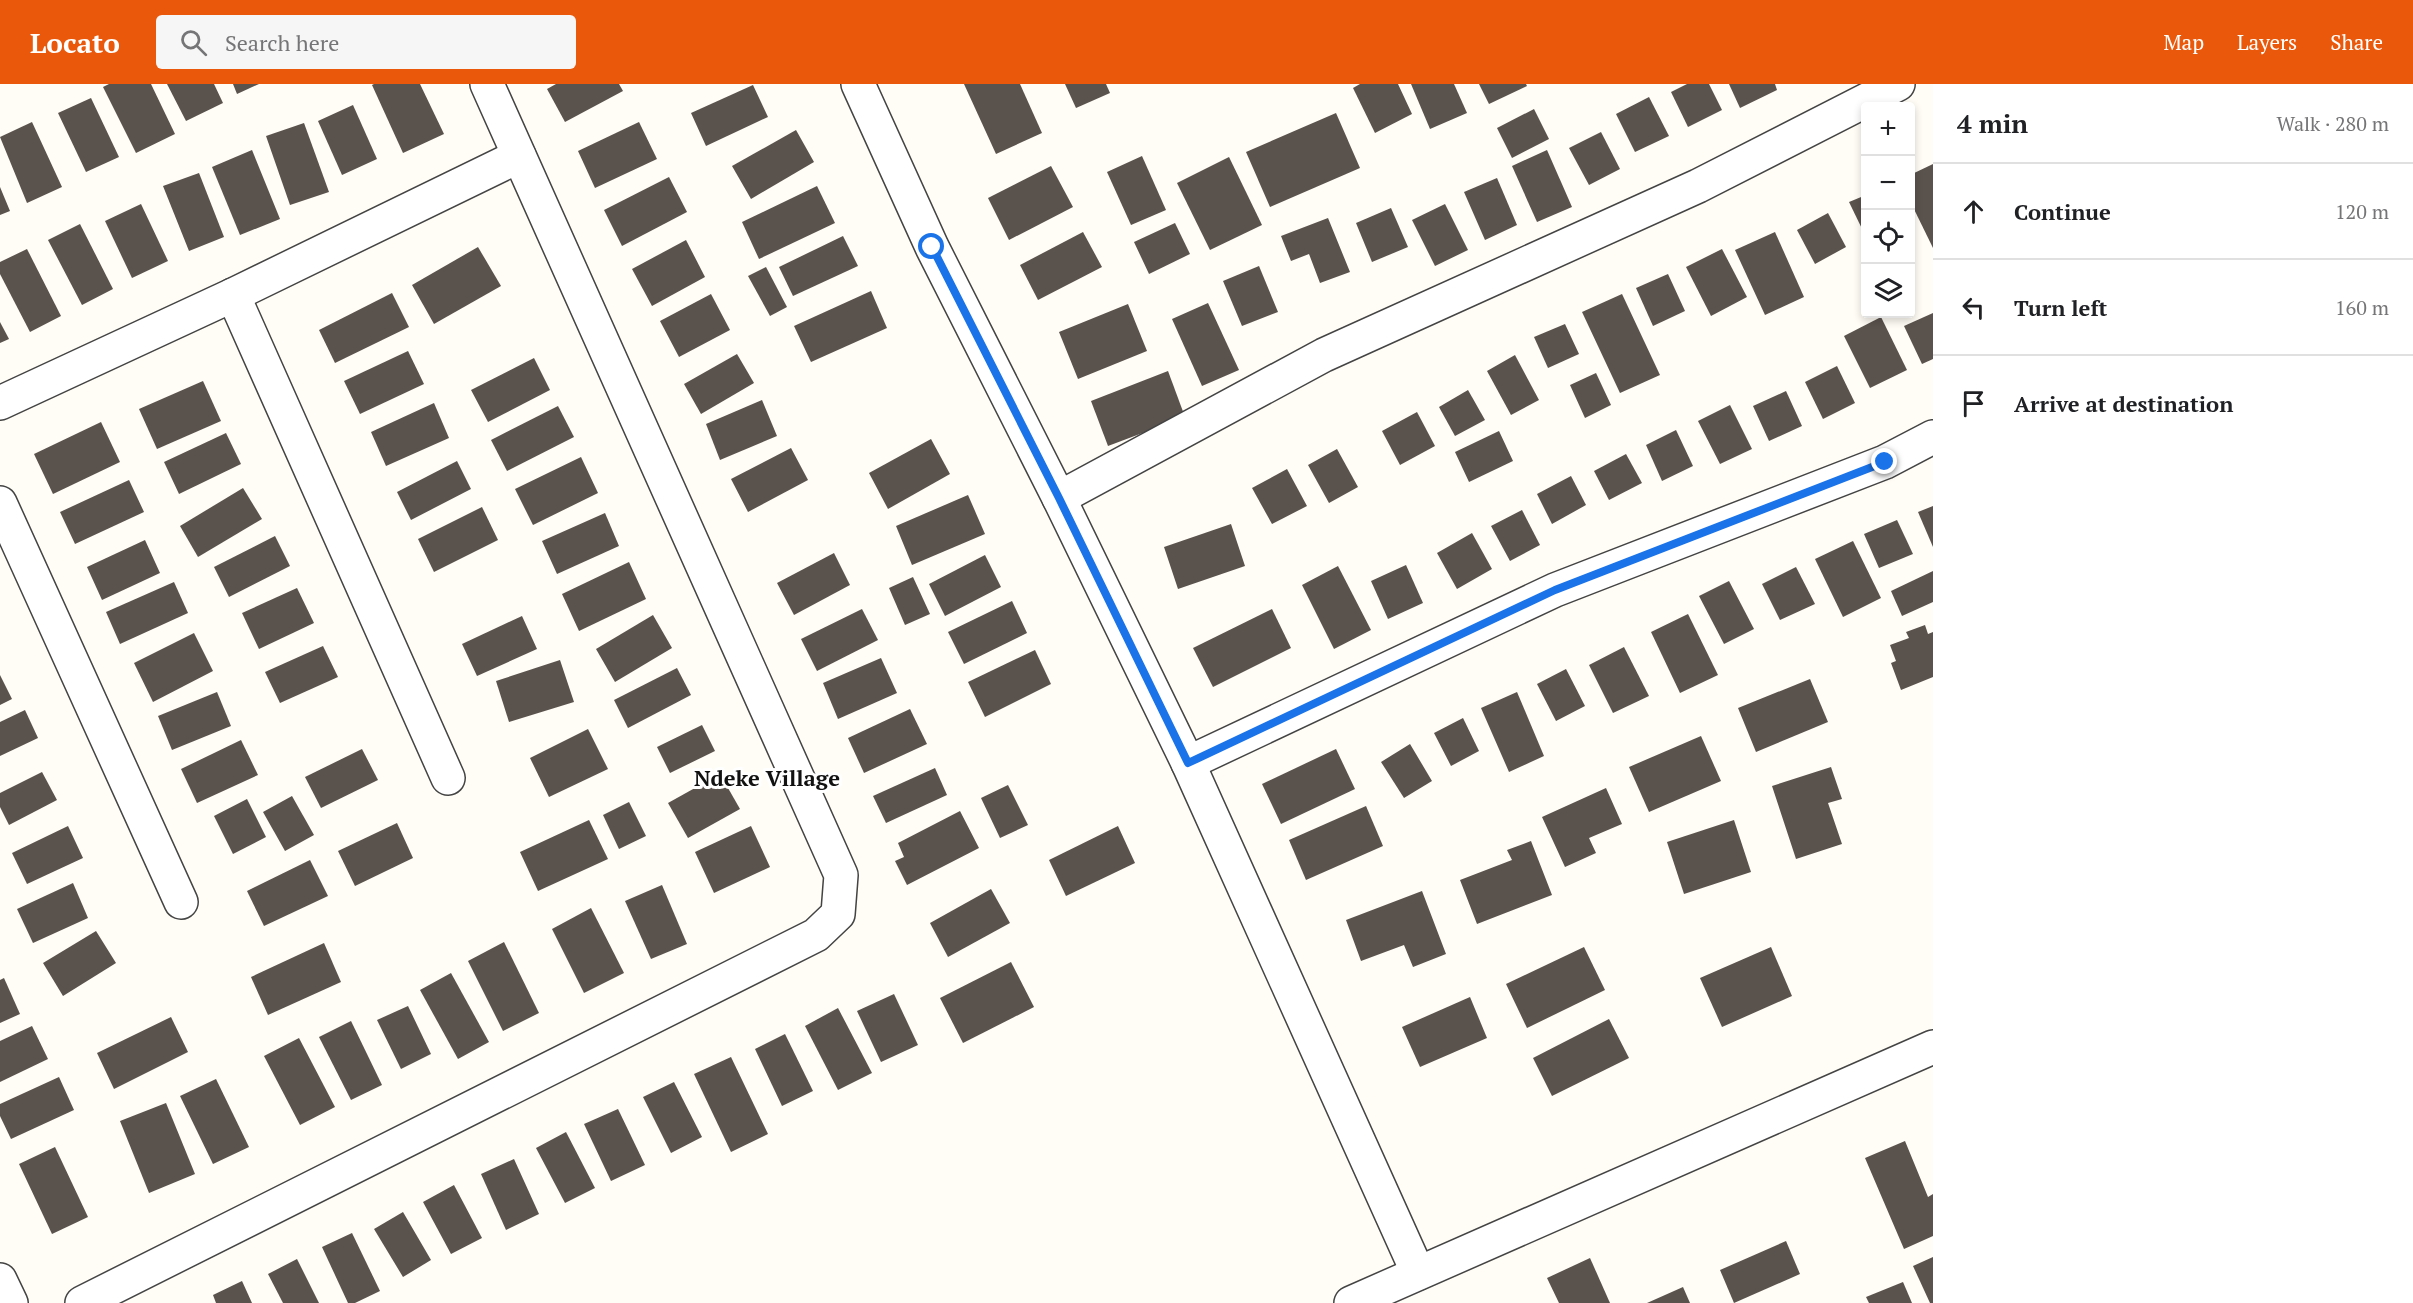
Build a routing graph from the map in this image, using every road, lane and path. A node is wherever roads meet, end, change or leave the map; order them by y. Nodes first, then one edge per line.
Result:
1 (487, 84) edge
2 (858, 84) edge
3 (1898, 84) edge
4 (519, 156) junction
5 (233, 295) junction
6 (0, 403) edge
7 (1933, 437) edge
8 (1059, 498) junction
9 (0, 503) edge
10 (1188, 763) junction
11 (448, 778) dead end
12 (181, 902) dead end
13 (1933, 1047) edge
14 (1418, 1273) junction
15 (0, 1280) edge
16 (10, 1303) edge
17 (82, 1303) edge
18 (1351, 1303) edge

1 - 4 street
2 - 8 street
3 - 8 street
4 - 5 street
4 - 17 street
5 - 6 street
5 - 11 street
7 - 10 street
8 - 10 street
9 - 12 street
10 - 14 street
13 - 14 street
14 - 18 street
15 - 16 street

